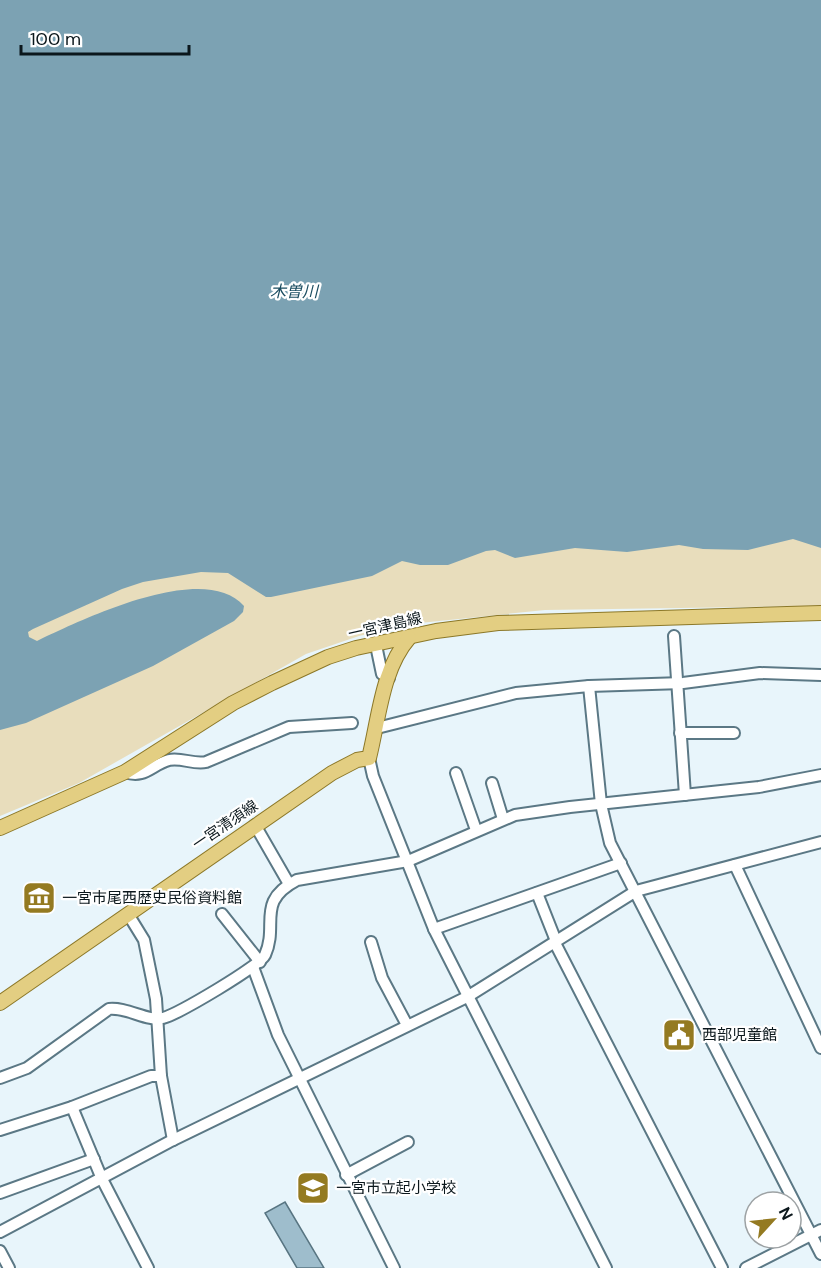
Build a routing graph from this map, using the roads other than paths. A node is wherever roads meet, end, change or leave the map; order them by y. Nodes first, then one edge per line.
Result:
1 (821, 613) edge
2 (674, 636) dead end
3 (409, 638) junction
4 (377, 650) dead end
5 (821, 675) edge
6 (388, 678) junction
7 (677, 683) junction
8 (589, 686) junction
9 (352, 723) dead end
10 (377, 728) junction
11 (680, 733) junction
12 (734, 733) dead end
13 (369, 758) junction
14 (126, 772) junction
15 (456, 773) dead end
16 (821, 775) edge
17 (492, 783) dead end
18 (685, 795) junction
19 (601, 804) junction
20 (503, 819) junction
21 (255, 825) junction
22 (0, 828) edge
23 (476, 830) junction
24 (821, 842) edge
25 (408, 861) junction
26 (621, 863) junction
27 (735, 865) junction
28 (289, 884) junction
29 (636, 891) junction
30 (537, 893) junction
31 (128, 914) junction
32 (222, 914) dead end
33 (434, 929) junction
34 (371, 942) dead end
35 (556, 942) junction
36 (256, 965) junction
37 (467, 997) junction
38 (0, 1003) edge
39 (158, 1018) junction
40 (407, 1025) junction
41 (821, 1048) edge
42 (161, 1076) junction
43 (0, 1078) edge
44 (300, 1079) junction
45 (72, 1107) junction
46 (0, 1130) edge
47 (173, 1140) junction
48 (408, 1142) dead end
49 (94, 1159) junction
50 (346, 1175) junction
51 (102, 1179) junction
52 (0, 1193) edge
53 (0, 1232) edge
54 (816, 1232) edge
55 (0, 1251) edge
56 (821, 1254) edge
57 (9, 1268) edge
58 (148, 1268) edge
59 (394, 1268) edge
60 (606, 1268) edge
61 (722, 1268) edge
62 (746, 1268) edge

1 - 3 main road, 一宮津島線
2 - 7 street
3 - 6 main road
3 - 14 main road, 一宮津島線
4 - 6 street
5 - 7 street
6 - 10 main road
7 - 8 street
7 - 11 street
8 - 10 street
8 - 19 street
9 - 14 street
10 - 13 main road
11 - 12 street
11 - 18 street
13 - 21 main road, 一宮清須線
13 - 25 street
14 - 22 main road, 一宮津島線
15 - 23 street
16 - 18 street
17 - 20 street
18 - 19 street
19 - 20 street
19 - 26 street
20 - 23 street
21 - 28 street
21 - 31 main road, 一宮清須線
23 - 25 street
24 - 27 street
25 - 28 street
25 - 33 street
26 - 29 street
26 - 30 street
27 - 29 street
27 - 41 street
28 - 36 street
29 - 35 street
29 - 54 street
30 - 33 street
30 - 35 street
31 - 38 main road, 一宮清須線
31 - 39 street
32 - 36 street
33 - 37 street
34 - 40 street
35 - 37 street
35 - 61 street
36 - 39 street
36 - 44 street
37 - 40 street
37 - 60 street
39 - 42 street
39 - 43 street
40 - 44 street
42 - 45 street
42 - 47 street
44 - 47 street
44 - 50 street
45 - 46 street
45 - 49 street
47 - 51 street
48 - 50 street
49 - 51 street
49 - 52 street
50 - 59 street
51 - 53 street
51 - 58 street
54 - 56 street
54 - 62 street
55 - 57 street

